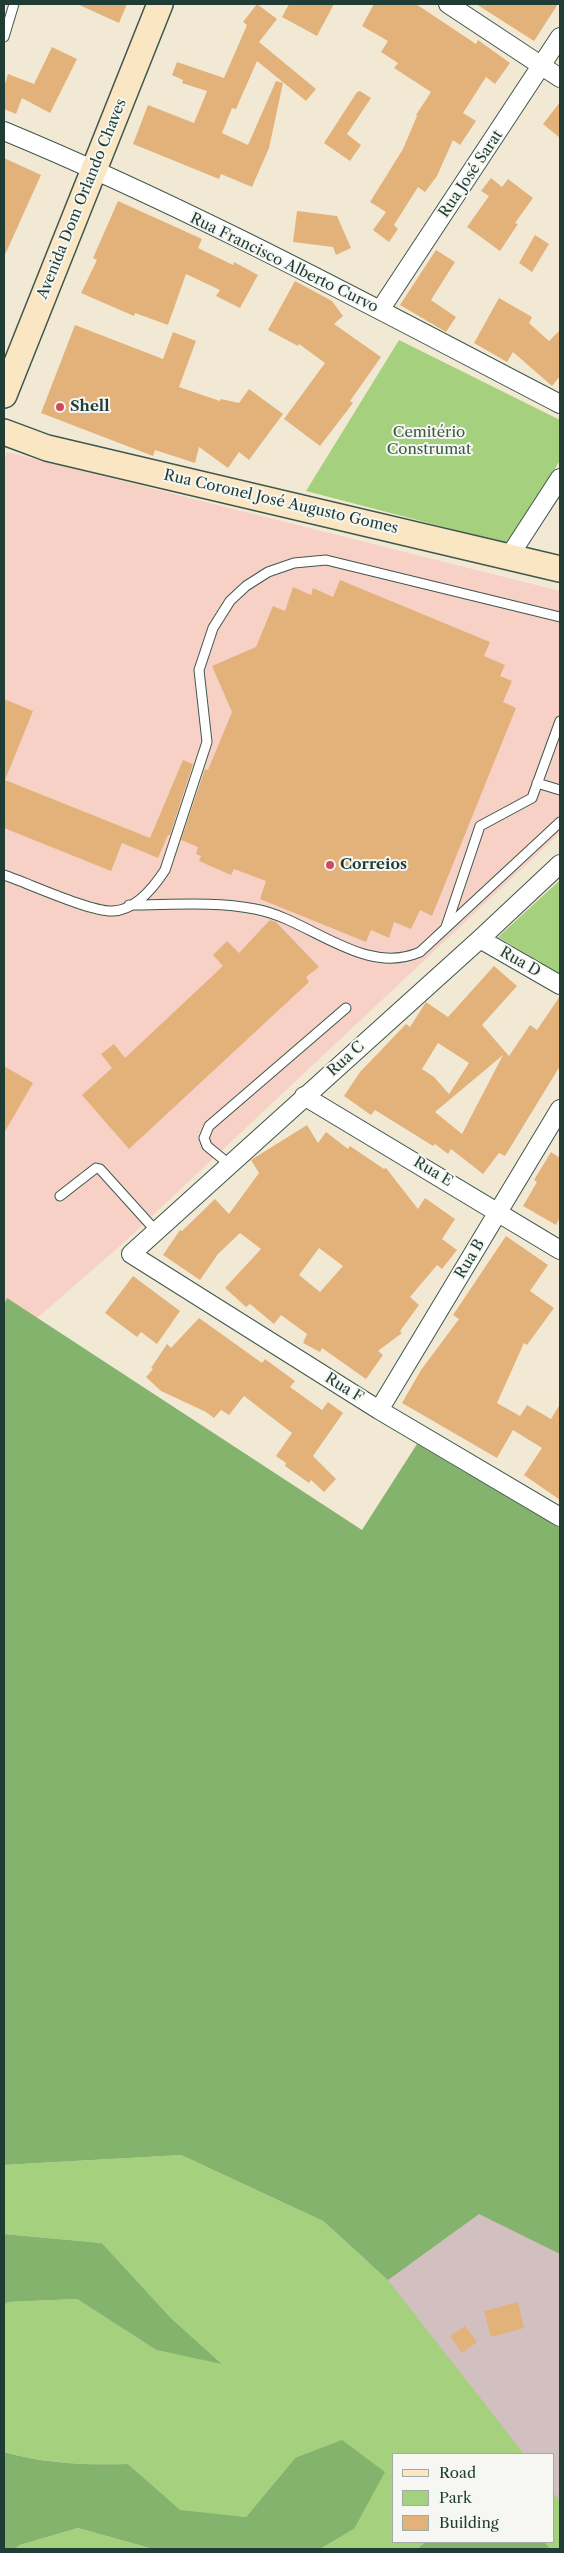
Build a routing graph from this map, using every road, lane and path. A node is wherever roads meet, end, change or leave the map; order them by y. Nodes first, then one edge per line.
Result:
1 (14, 4) edge
2 (160, 4) edge
3 (448, 4) edge
4 (4, 37) edge
5 (560, 37) edge
6 (543, 66) junction
7 (560, 78) edge
8 (4, 131) edge
9 (95, 168) junction
10 (380, 310) junction
11 (4, 395) edge
12 (560, 404) edge
13 (4, 432) edge
14 (560, 478) edge
15 (510, 555) junction
16 (560, 569) edge
17 (560, 618) edge
18 (560, 721) edge
19 (537, 783) junction
20 (560, 790) edge
21 (560, 822) edge
22 (560, 864) edge
23 (4, 874) edge
24 (129, 906) junction
25 (446, 928) junction
26 (480, 939) junction
27 (560, 985) edge
28 (346, 1008) dead end
29 (304, 1096) junction
30 (560, 1109) edge
31 (229, 1164) junction
32 (60, 1196) dead end
33 (498, 1211) junction
34 (156, 1231) junction
35 (560, 1250) edge
36 (130, 1254) joint
37 (379, 1410) junction
38 (560, 1517) edge

1 - 4 lane
2 - 9 street, Avenida Dom Orlando Chaves
3 - 6 street
5 - 6 street, Rua José Sarat
6 - 7 street
6 - 10 street, Rua José Sarat
8 - 9 street, Rua Francisco Alberto Curvo
9 - 10 street, Rua Francisco Alberto Curvo
9 - 11 street, Avenida Dom Orlando Chaves
10 - 12 street, Rua Francisco Alberto Curvo
13 - 15 street, Rua Coronel José Augusto Gomes
14 - 15 street
15 - 16 street, Rua Coronel José Augusto Gomes
17 - 24 lane
18 - 19 lane
19 - 20 lane
19 - 25 lane
21 - 25 lane
22 - 26 street, Rua C
23 - 24 lane
24 - 25 lane
26 - 27 street, Rua D
26 - 29 street, Rua C
28 - 31 lane
29 - 31 street, Rua C
29 - 33 street, Rua E
30 - 33 street, Rua B
31 - 34 street, Rua C
32 - 34 lane
33 - 35 street, Rua E
33 - 37 street, Rua B
34 - 36 street, Rua C
36 - 37 street, Rua F
37 - 38 street, Rua F

